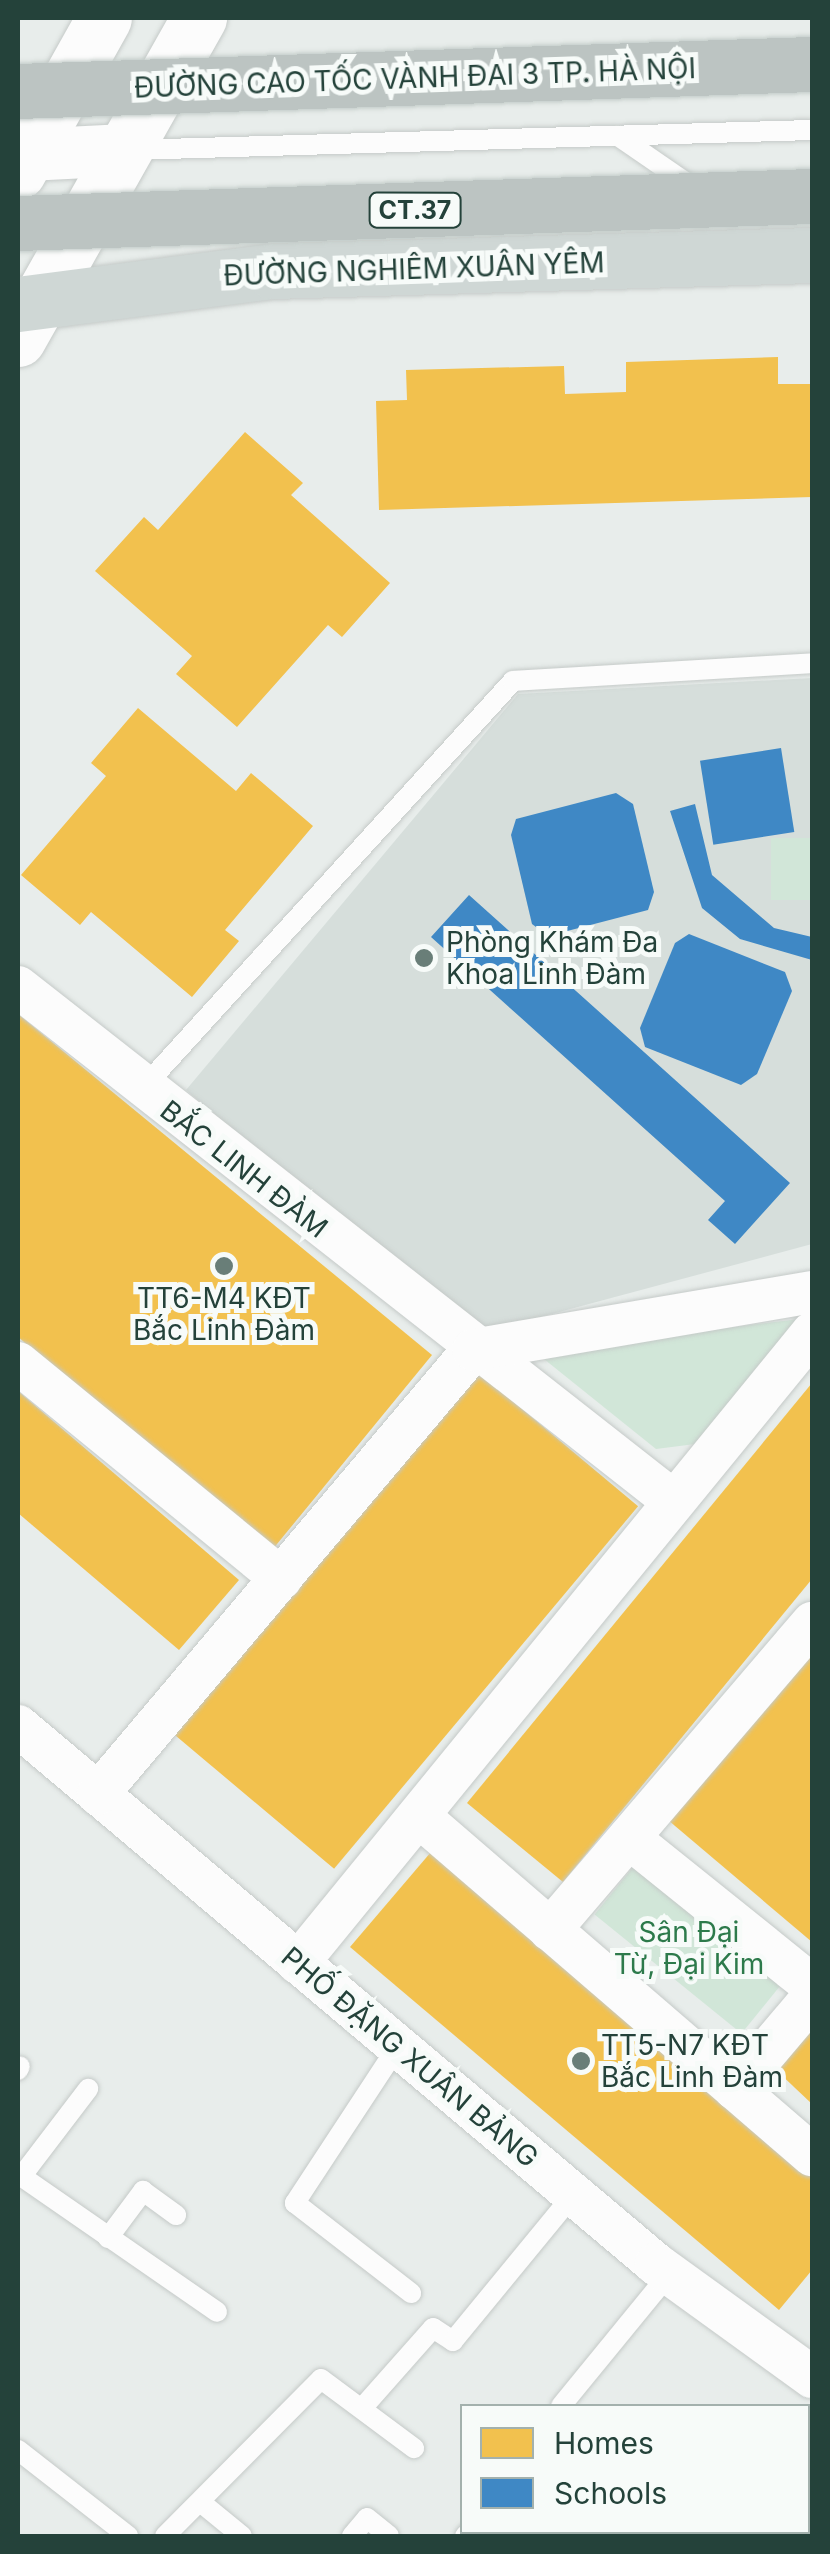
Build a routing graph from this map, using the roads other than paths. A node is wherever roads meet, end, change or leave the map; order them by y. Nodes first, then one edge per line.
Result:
1 (104, 18) edge
2 (200, 18) edge
3 (812, 64) edge
4 (18, 91) edge
5 (812, 130) edge
6 (618, 136) junction
7 (126, 150) junction
8 (21, 161) edge
9 (812, 196) edge
10 (18, 223) edge
11 (778, 242) edge
12 (25, 315) edge
13 (812, 663) edge
14 (18, 986) edge
15 (142, 1089) junction
16 (812, 1292) edge
17 (812, 1333) edge
18 (473, 1350) junction
19 (18, 1363) edge
20 (672, 1500) junction
21 (280, 1578) junction
22 (812, 1623) edge
23 (18, 1726) edge
24 (98, 1794) junction
25 (420, 1817) junction
26 (629, 1838) junction
27 (550, 1930) junction
28 (298, 1963) junction
29 (812, 1985) edge
30 (812, 1998) edge
31 (398, 2046) junction
32 (88, 2089) dead end
33 (735, 2089) junction
34 (812, 2155) edge
35 (20, 2175) edge
36 (573, 2196) junction
37 (176, 2214) dead end
38 (108, 2238) junction
39 (669, 2274) junction
40 (410, 2293) dead end
41 (217, 2312) dead end
42 (812, 2375) edge
43 (563, 2404) edge
44 (364, 2406) junction
45 (414, 2448) dead end
46 (18, 2450) edge
47 (204, 2506) junction
48 (128, 2536) edge
49 (165, 2536) edge
50 (242, 2536) edge
51 (352, 2536) edge
52 (389, 2536) edge

1 - 8 main road
2 - 7 main road
3 - 4 highway, ĐƯỜNG CAO TỐC VÀNH ĐAI 3 TP. HÀ NỘI, bridge
5 - 6 lane
6 - 7 lane
6 - 11 lane
7 - 8 street
7 - 12 main road
9 - 10 highway, CT.37, bridge
11 - 12 main road, ĐƯỜNG NGHIÊM XUÂN YÊM
13 - 15 lane
14 - 15 street, BẮC LINH ĐÀM
15 - 18 street, BẮC LINH ĐÀM
16 - 18 street
17 - 20 street
18 - 20 street, BẮC LINH ĐÀM
18 - 21 street
19 - 21 street
20 - 25 street
21 - 24 street
22 - 26 street
23 - 24 street, PHỐ ĐẶNG XUÂN BẢNG
24 - 28 street, PHỐ ĐẶNG XUÂN BẢNG
25 - 27 street
25 - 28 street
26 - 27 street
26 - 29 street
27 - 33 street
28 - 31 street, PHỐ ĐẶNG XUÂN BẢNG
30 - 33 street
31 - 36 street, PHỐ ĐẶNG XUÂN BẢNG
31 - 40 lane
32 - 35 lane
33 - 34 street
35 - 38 lane
36 - 39 street, PHỐ ĐẶNG XUÂN BẢNG
36 - 44 lane
37 - 38 lane
38 - 41 lane
39 - 42 street, PHỐ ĐẶNG XUÂN BẢNG
39 - 43 lane
44 - 45 lane
44 - 47 lane
46 - 48 lane
47 - 49 lane
47 - 50 lane
51 - 52 lane

